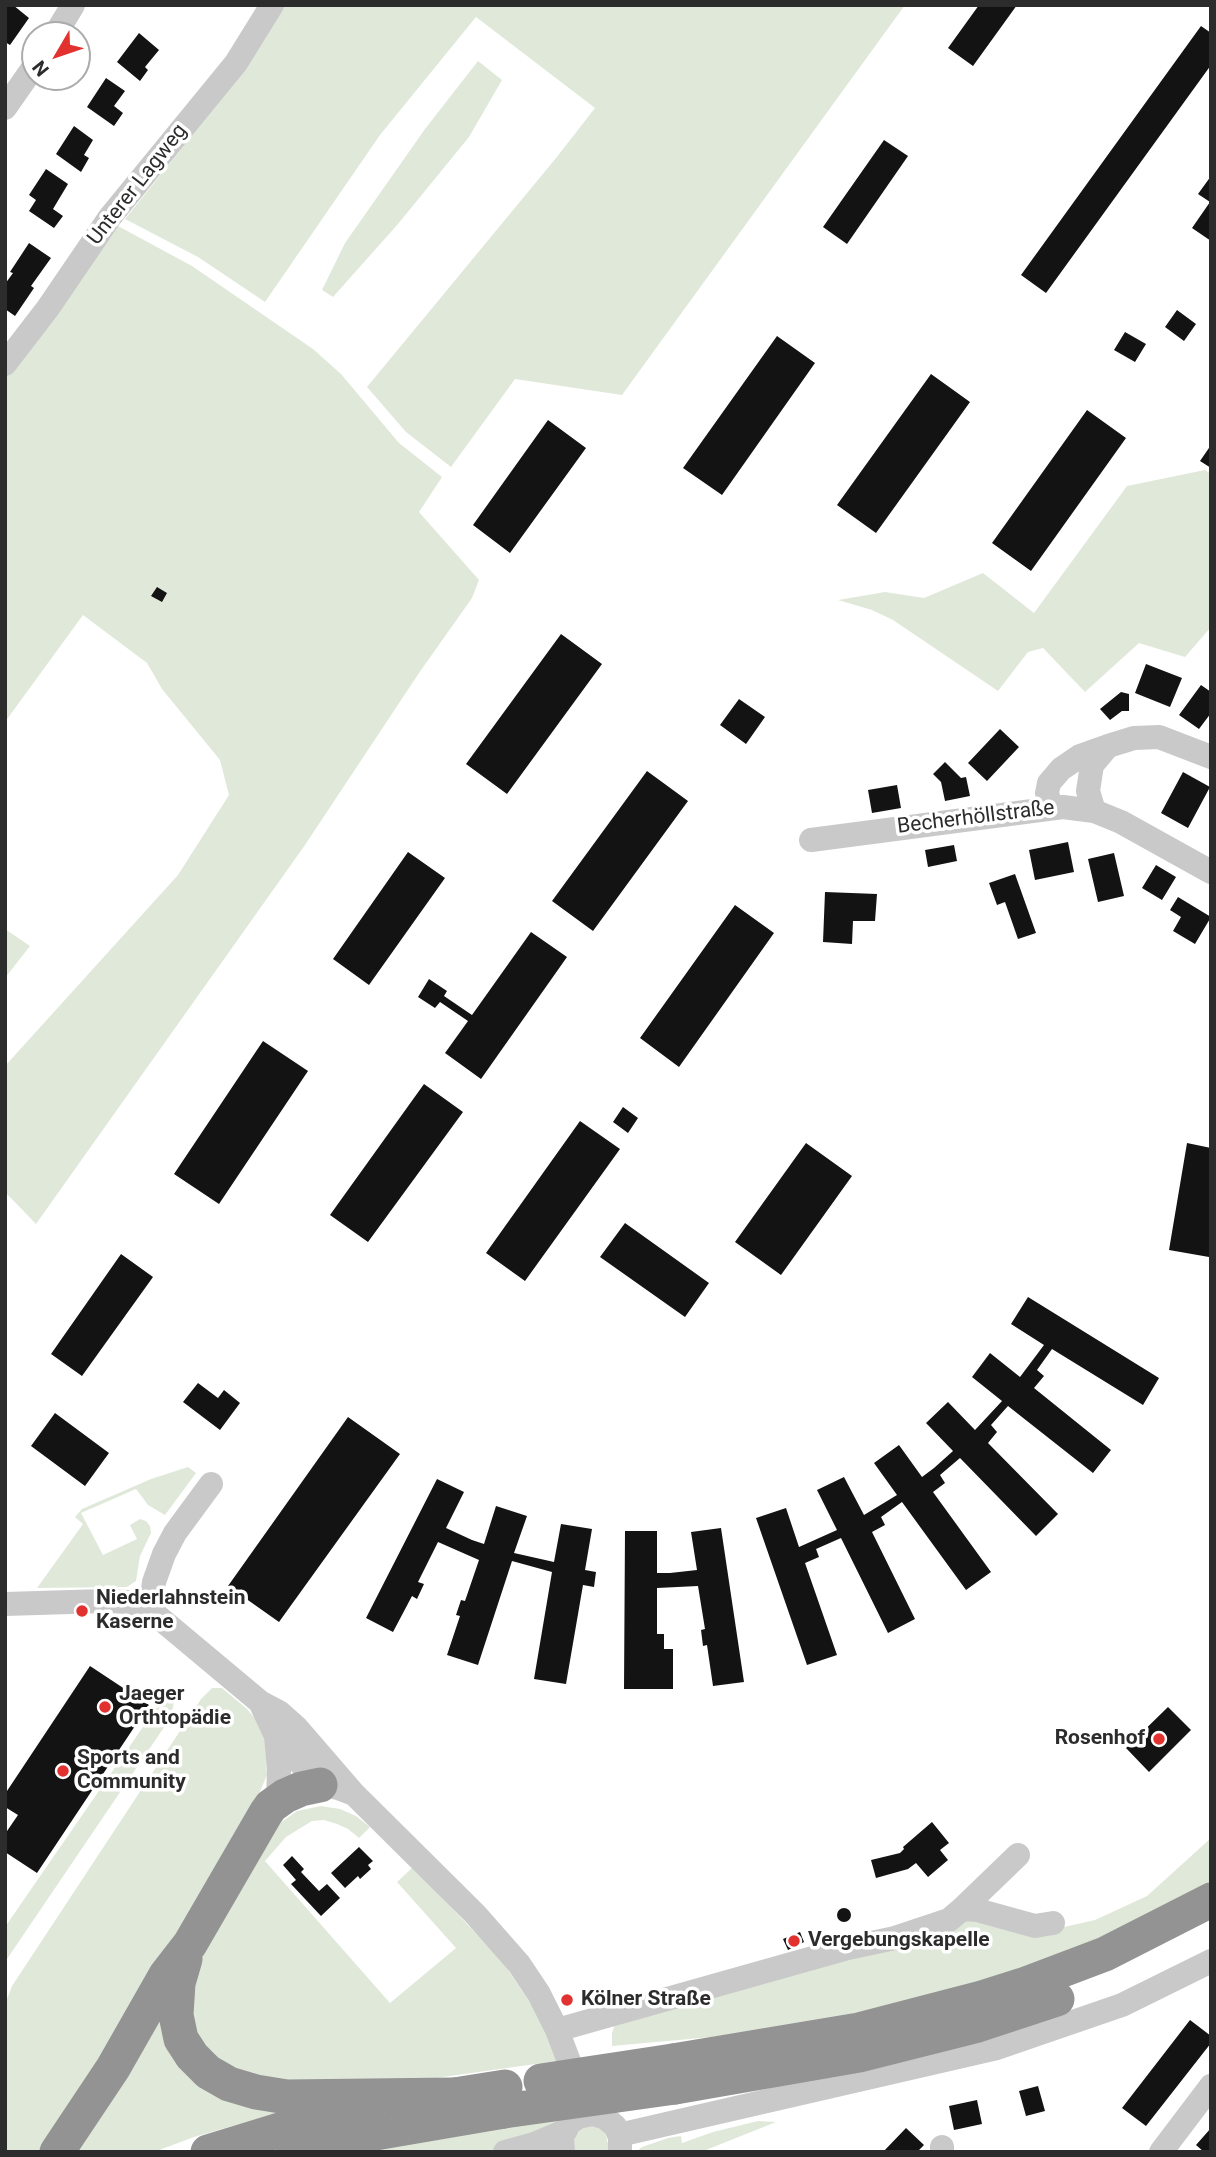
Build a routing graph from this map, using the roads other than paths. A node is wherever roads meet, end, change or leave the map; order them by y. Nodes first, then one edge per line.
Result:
1 (73, 5) edge
2 (272, 5) edge
3 (63, 21) edge
4 (21, 85) edge
5 (5, 108) edge
6 (5, 364) edge
7 (1100, 755) junction
8 (1211, 757) edge
9 (1058, 807) junction
10 (1094, 811) junction
11 (811, 840) dead end
12 (1211, 872) edge
13 (211, 1484) dead end
14 (5, 1604) edge
15 (150, 1610) junction
16 (286, 1732) junction
17 (320, 1785) junction
18 (354, 1794) junction
19 (278, 1800) junction
20 (1018, 1855) dead end
21 (1211, 1900) edge
22 (962, 1909) junction
23 (1053, 1923) dead end
24 (1211, 1926) edge
25 (190, 1944) junction
26 (1211, 1961) edge
27 (557, 2030) junction
28 (674, 2074) junction
29 (1210, 2088) edge
30 (453, 2095) junction
31 (504, 2099) junction
32 (590, 2114) junction
33 (564, 2141) edge
34 (619, 2143) edge
35 (1162, 2151) edge
36 (57, 2152) edge
37 (208, 2152) edge
38 (293, 2152) edge
39 (505, 2152) edge

1 - 3 street
2 - 6 street, Unterer Lagweg
4 - 5 street
7 - 8 street
7 - 9 street
7 - 10 street
9 - 10 street, Becherhöllstraße
9 - 11 street, Becherhöllstraße
10 - 12 street, Becherhöllstraße
13 - 15 street
14 - 15 street
15 - 16 street
16 - 17 street
16 - 18 street
16 - 19 street
17 - 18 street
17 - 19 highway
18 - 27 street
19 - 25 highway
20 - 22 street
21 - 28 highway
22 - 23 street
22 - 27 street
24 - 28 highway
25 - 30 highway
25 - 36 highway
26 - 34 street
27 - 32 street
28 - 31 highway, bridge
29 - 35 street
30 - 31 highway
30 - 37 highway
31 - 38 highway
32 - 33 street
32 - 34 street
33 - 39 street

